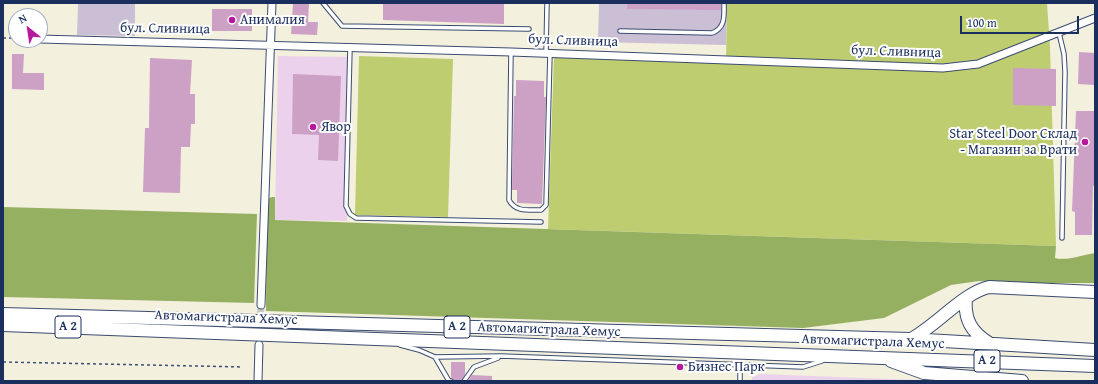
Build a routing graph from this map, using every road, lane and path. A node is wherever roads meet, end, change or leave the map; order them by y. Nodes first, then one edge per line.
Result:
1 (272, 3) edge
2 (323, 3) edge
3 (547, 3) edge
4 (724, 3) edge
5 (1095, 18) edge
6 (529, 29) dead end
7 (620, 31) dead end
8 (1059, 33) junction
9 (48, 39) edge
10 (271, 45) junction
11 (350, 47) junction
12 (511, 52) junction
13 (548, 53) junction
14 (541, 222) dead end
15 (1062, 238) dead end
16 (1095, 292) edge
17 (966, 298) junction
18 (261, 305) tunnel mouth
19 (3, 314) edge
20 (3, 324) edge
21 (910, 339) junction
22 (378, 340) junction
23 (989, 343) junction
24 (259, 345) tunnel mouth
25 (1095, 350) edge
26 (838, 355) junction
27 (501, 356) junction
28 (879, 357) junction
29 (435, 358) junction
30 (3, 362) edge
31 (740, 366) junction
32 (1095, 366) edge
33 (243, 368) dead end
34 (258, 381) edge
35 (451, 381) edge
36 (464, 381) edge
37 (740, 381) edge
38 (1022, 381) edge

1 - 10 street
2 - 6 lane
3 - 13 lane
4 - 7 lane
5 - 8 street, бул. Сливница
8 - 13 street, бул. Сливница
8 - 15 lane
9 - 10 street, бул. Сливница
10 - 11 street, бул. Сливница
10 - 18 street
11 - 12 street, бул. Сливница
11 - 14 lane
12 - 13 street, бул. Сливница
12 - 13 lane
16 - 17 highway
17 - 21 highway
17 - 23 highway
19 - 21 highway, Автомагистрала Хемус / A 2
20 - 22 highway, Автомагистрала Хемус / A 2
21 - 23 highway, Автомагистрала Хемус / A 2
22 - 26 highway, Автомагистрала Хемус / A 2
22 - 29 lane
23 - 25 highway, Автомагистрала Хемус / A 2
24 - 34 street
26 - 28 highway, Автомагистрала Хемус / A 2
26 - 31 lane
27 - 29 lane
27 - 31 lane
27 - 36 lane
28 - 32 highway, Автомагистрала Хемус / A 2
28 - 38 highway
29 - 35 lane
30 - 33 path
31 - 37 lane

